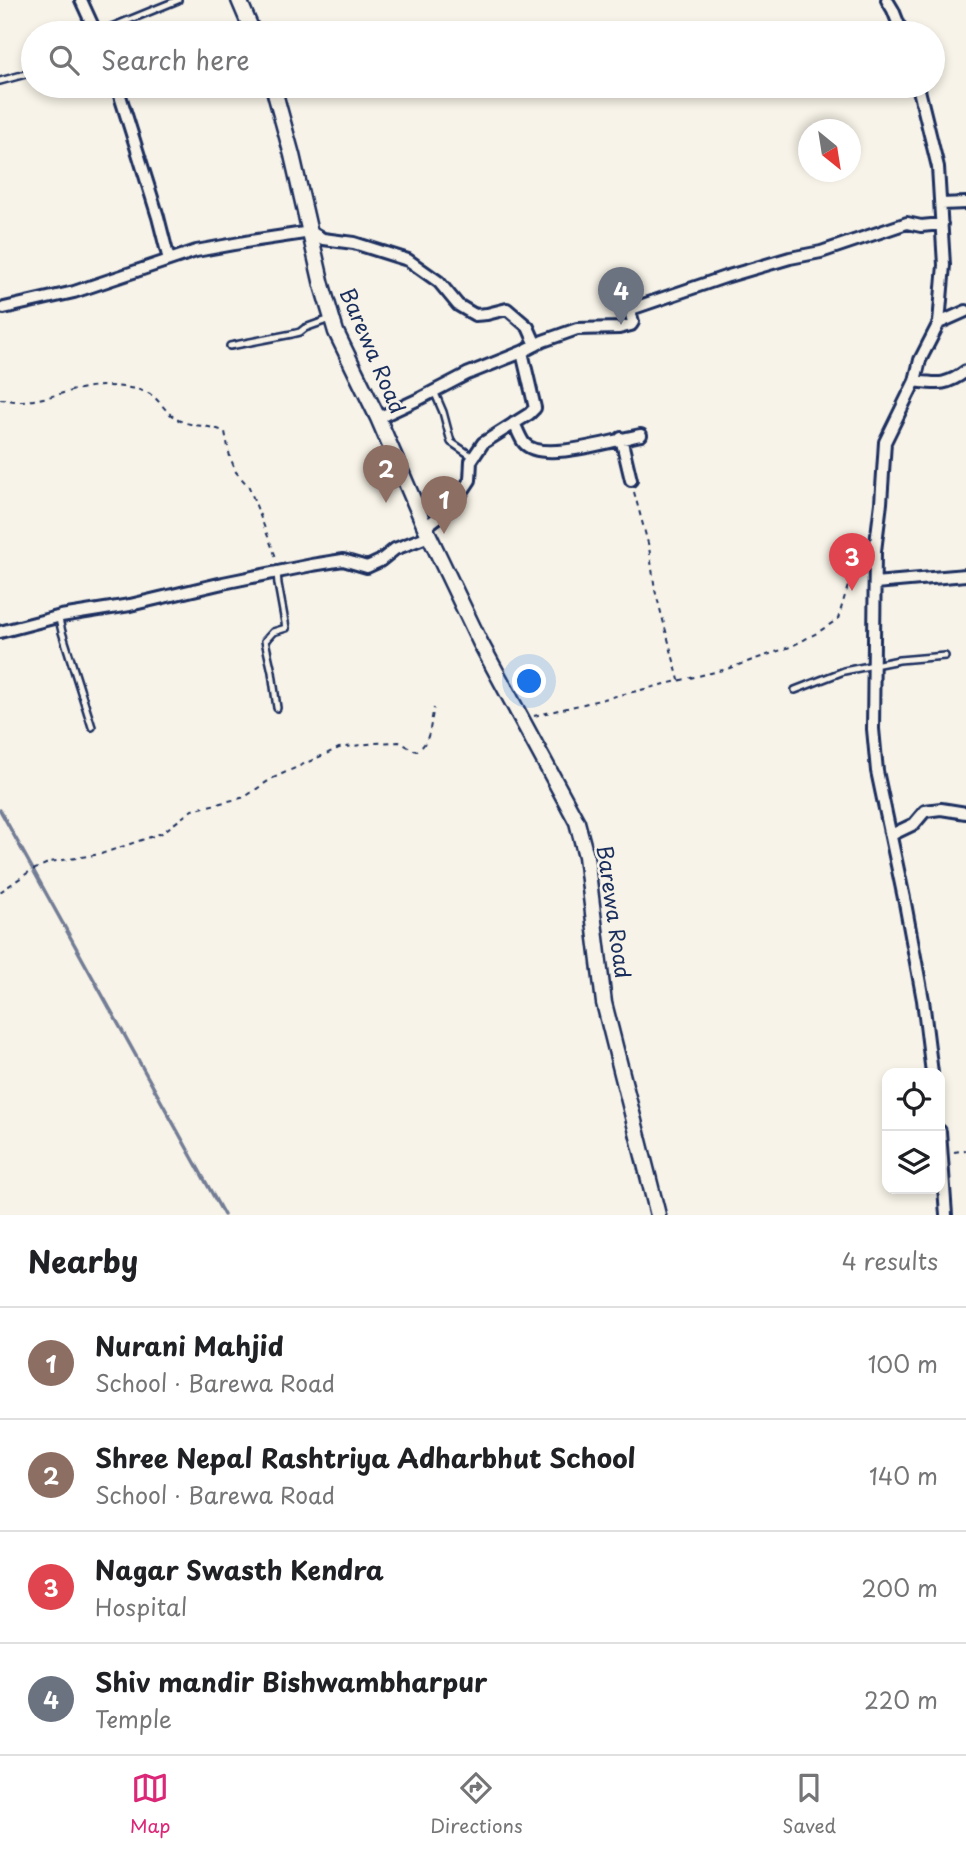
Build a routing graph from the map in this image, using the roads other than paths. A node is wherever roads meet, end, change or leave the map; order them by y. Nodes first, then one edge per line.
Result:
1 (81, 0) edge
2 (178, 0) edge
3 (239, 0) edge
4 (892, 2) edge
5 (91, 21) edge
6 (126, 21) edge
7 (248, 21) edge
8 (898, 21) edge
9 (21, 75) edge
10 (0, 81) edge
11 (121, 98) edge
12 (276, 98) edge
13 (921, 98) edge
14 (966, 203) edge
15 (941, 204) junction
16 (942, 224) junction
17 (311, 232) junction
18 (169, 260) junction
19 (4, 307) dead end
20 (966, 311) edge
21 (332, 319) junction
22 (939, 323) junction
23 (536, 345) junction
24 (230, 346) dead end
25 (522, 352) junction
26 (966, 371) edge
27 (915, 381) junction
28 (434, 391) junction
29 (377, 418) junction
30 (514, 423) junction
31 (641, 435) dead end
32 (621, 439) junction
33 (473, 457) junction
34 (631, 480) road end
35 (427, 532) junction
36 (277, 572) junction
37 (966, 575) edge
38 (875, 583) junction
39 (61, 616) junction
40 (0, 632) edge
41 (945, 656) dead end
42 (873, 666) junction
43 (795, 690) dead end
44 (277, 708) dead end
45 (92, 727) dead end
46 (966, 813) edge
47 (891, 835) junction
48 (931, 1068) edge
49 (945, 1194) edge
50 (658, 1215) edge
51 (946, 1215) edge

1 - 5 street
2 - 6 lane
3 - 7 main road
4 - 8 street
9 - 10 lane
11 - 18 street
12 - 17 main road, Barewa Road
13 - 15 street
14 - 15 street
15 - 16 street
16 - 22 street
16 - 23 street
17 - 18 street
17 - 21 main road, Barewa Road
17 - 23 street
18 - 19 street
20 - 22 street
21 - 24 lane
21 - 29 main road, Barewa Road
22 - 27 street
23 - 25 street
25 - 28 street
25 - 30 street
26 - 27 street
27 - 38 street
28 - 29 street
28 - 33 lane
29 - 35 main road, Barewa Road
30 - 32 street
30 - 33 street
31 - 32 street
32 - 34 street
33 - 35 street
35 - 36 street
35 - 50 main road, Barewa Road
36 - 39 street
36 - 44 lane
37 - 38 street
38 - 42 street
39 - 40 street
39 - 45 lane
41 - 42 lane
42 - 43 lane
42 - 47 street
46 - 47 street
47 - 48 street
49 - 51 street

